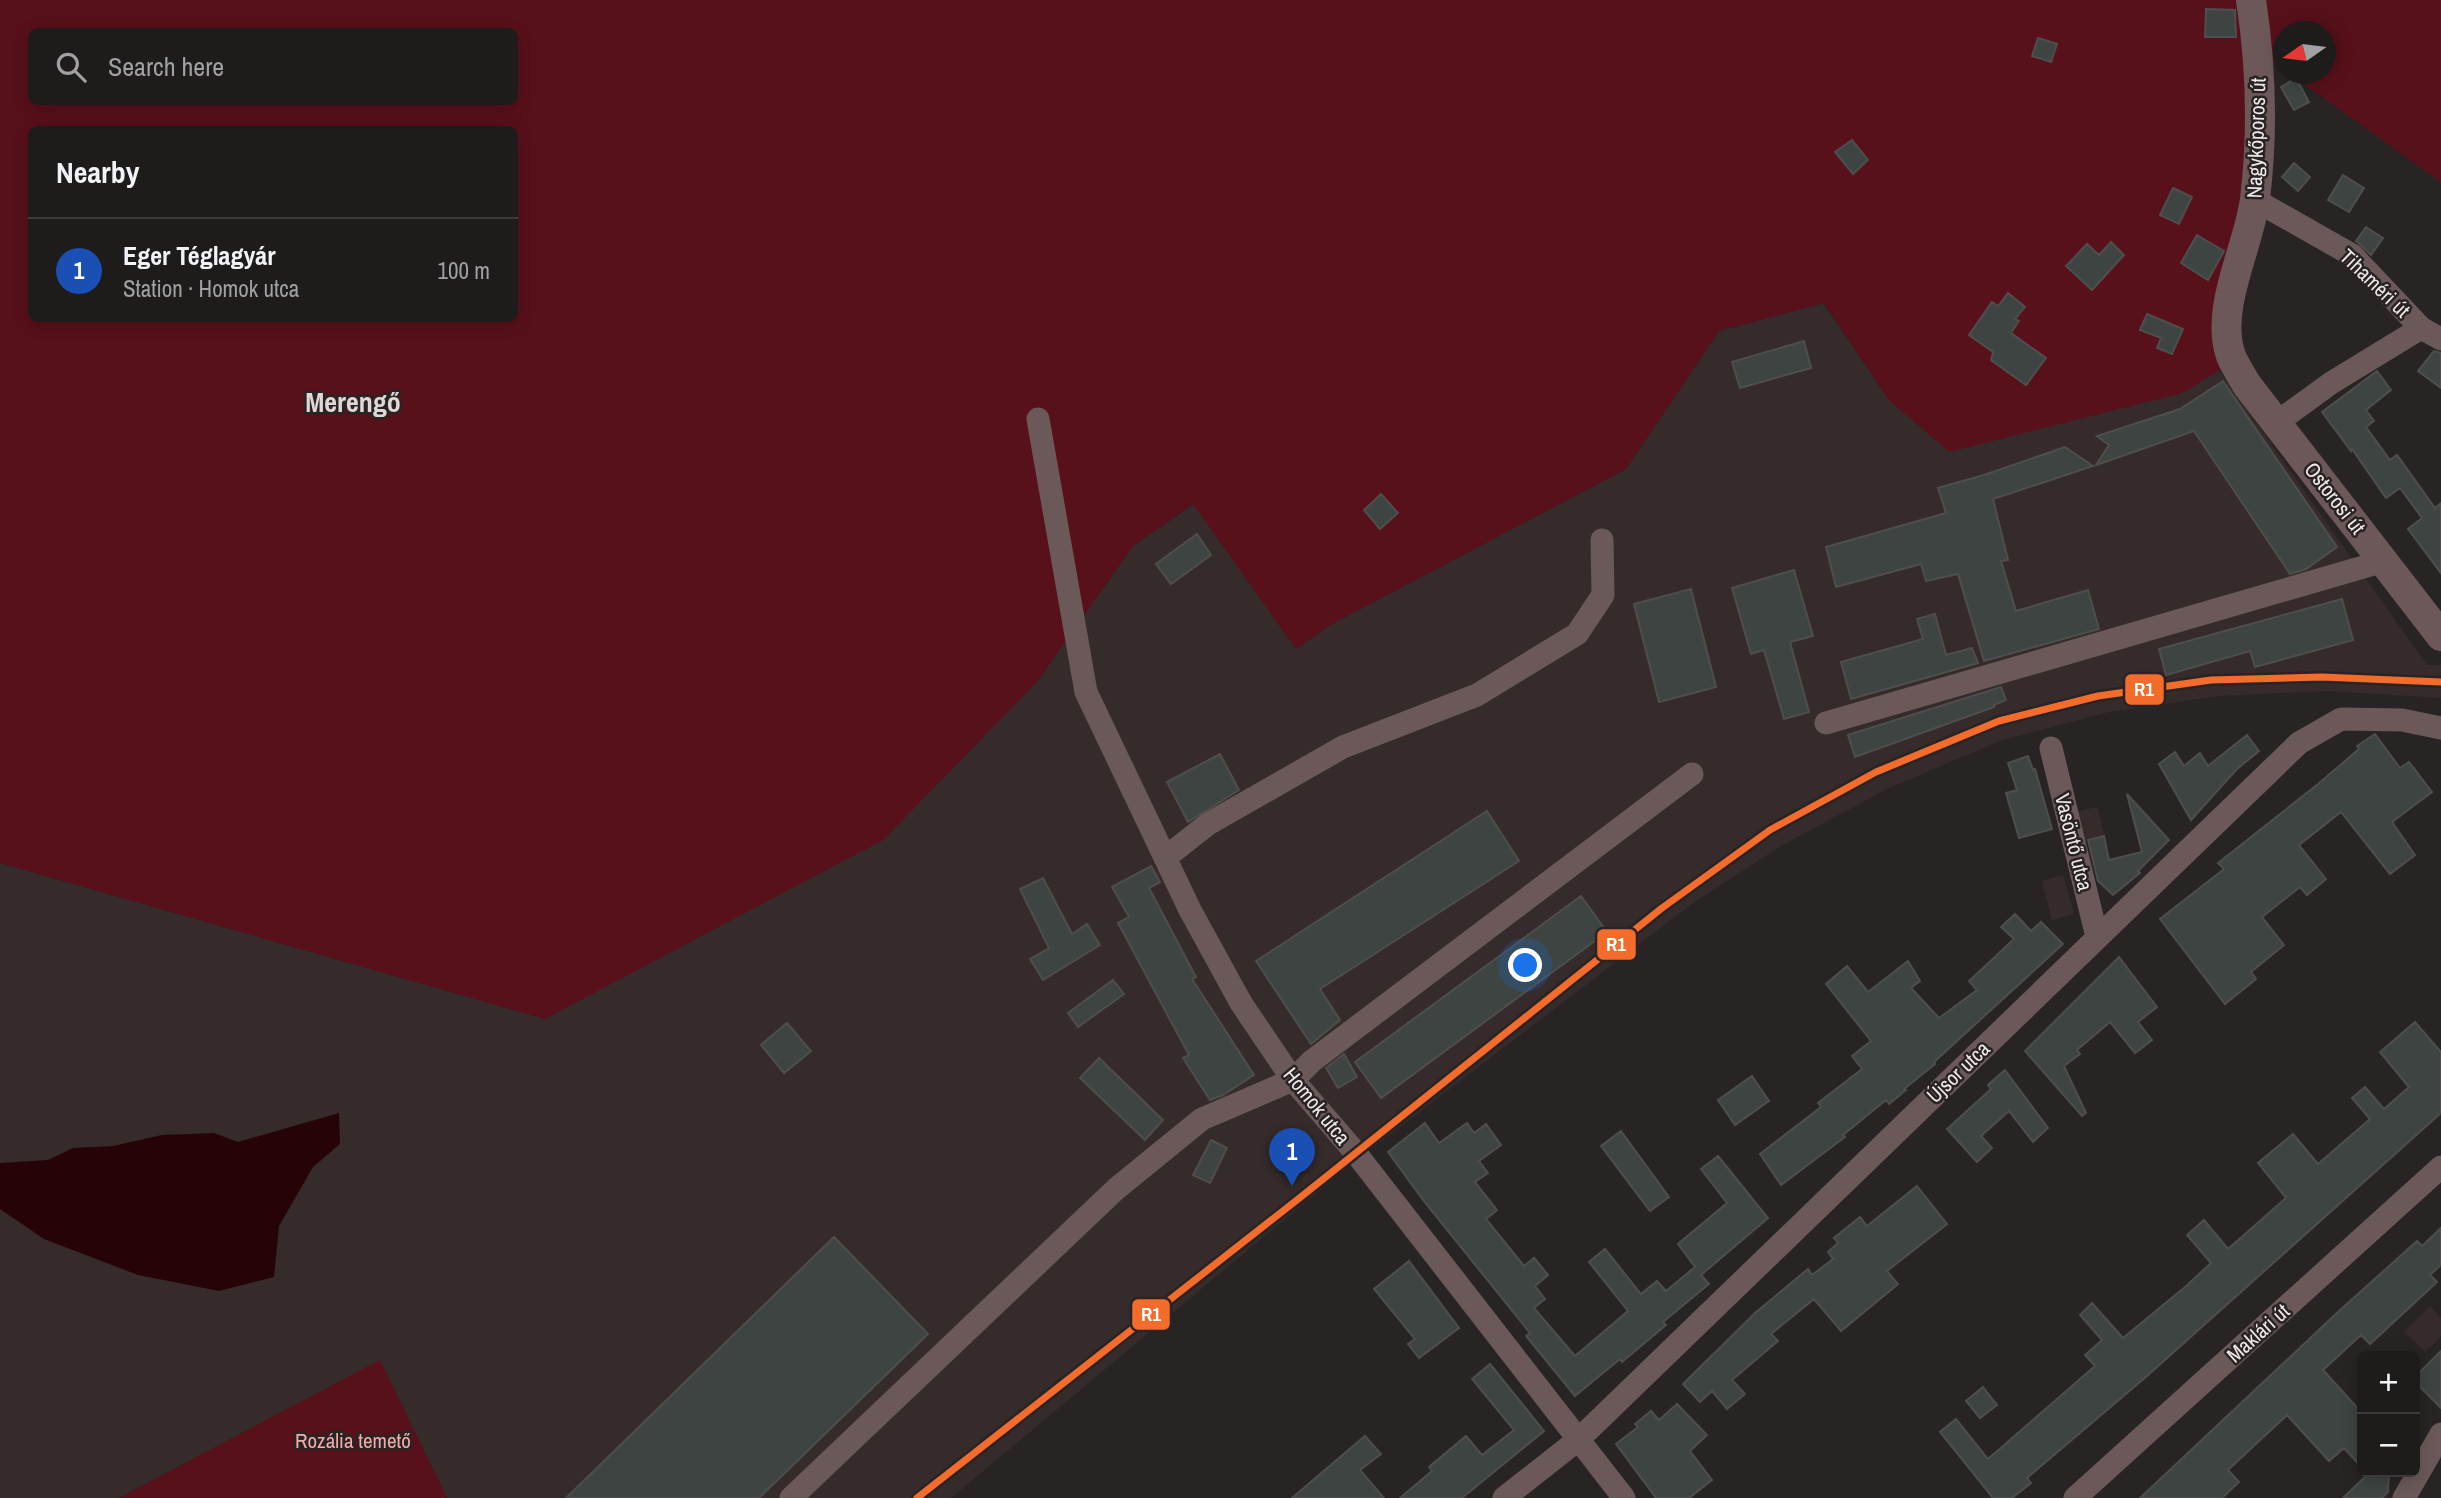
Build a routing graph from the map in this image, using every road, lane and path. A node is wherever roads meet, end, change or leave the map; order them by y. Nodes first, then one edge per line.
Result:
1 (2251, 0) edge
2 (2255, 200) junction
3 (2431, 333) edge
4 (2232, 357) joint
5 (1038, 419) dead end
6 (2276, 423) junction
7 (1602, 540) dead end
8 (2384, 561) junction
9 (2441, 636) edge
10 (1826, 723) dead end
11 (2441, 727) edge
12 (2051, 748) dead end
13 (1692, 774) dead end
14 (1165, 858) junction
15 (2097, 937) junction
16 (1293, 1080) junction
17 (2441, 1167) edge
18 (2441, 1434) edge
19 (1579, 1438) junction
20 (791, 1498) edge
21 (1504, 1498) edge
22 (1624, 1498) edge
23 (2074, 1498) edge
24 (2404, 1498) edge

1 - 2 main road, Nagykőporos út
2 - 3 street, Tihaméri út
2 - 4 main road, Nagykőporos út
3 - 6 street, Tihaméri út
4 - 6 main road, Ostorosi út
5 - 14 street, Homok utca
6 - 8 main road, Ostorosi út
7 - 14 street
8 - 9 main road, Ostorosi út
8 - 10 street
11 - 15 street, Újsor utca
12 - 15 street, Vasöntő utca
13 - 16 street
14 - 16 street, Homok utca
15 - 19 street, Újsor utca
16 - 19 street, Homok utca
16 - 20 street
17 - 23 street, Maklári út
18 - 24 street
19 - 21 street, Újsor utca
19 - 22 street, Homok utca

